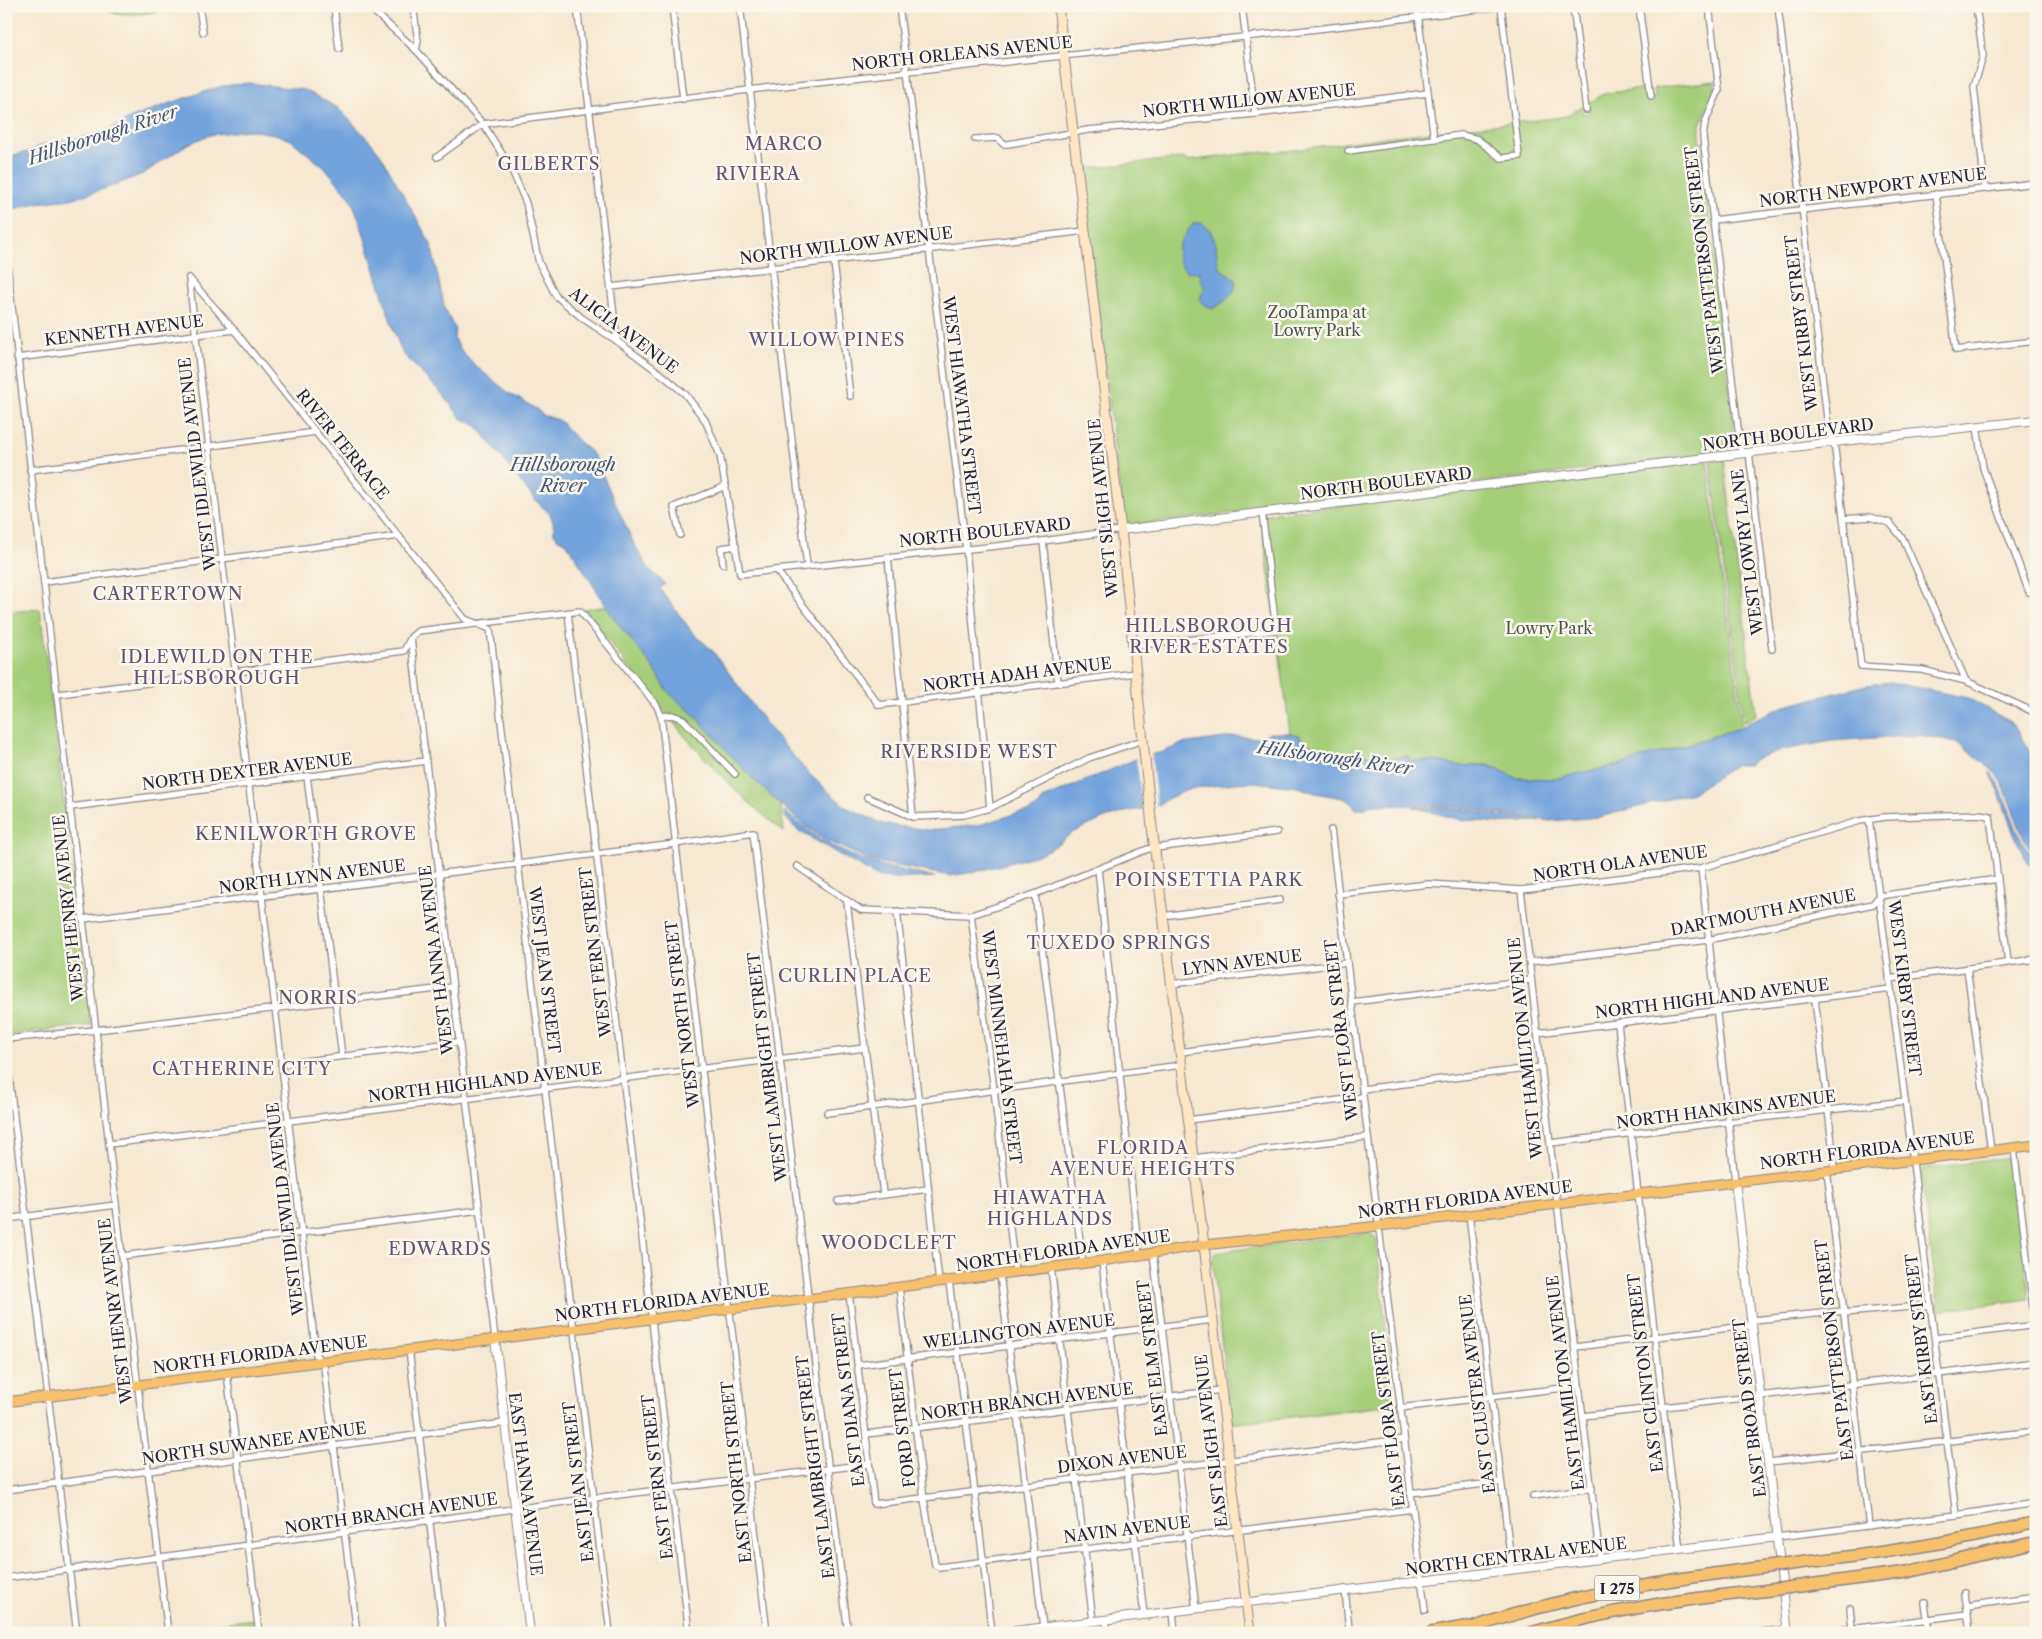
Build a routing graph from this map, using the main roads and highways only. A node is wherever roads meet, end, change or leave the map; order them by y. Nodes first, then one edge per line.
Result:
1 (1058, 6) edge
2 (2036, 1145) edge
3 (1204, 1245) junction
4 (6, 1402) edge
5 (2036, 1522) edge
6 (2036, 1542) edge
7 (1479, 1625) junction
8 (1250, 1633) edge
9 (1430, 1633) edge
10 (1458, 1633) edge
11 (1532, 1633) edge

1 - 3 main road, WEST SLIGH AVENUE
2 - 3 main road, NORTH FLORIDA AVENUE
3 - 4 main road, NORTH FLORIDA AVENUE
3 - 8 main road, EAST SLIGH AVENUE
5 - 7 highway, I 275, bridge
6 - 11 highway, I 275, bridge
7 - 9 highway
7 - 10 highway, I 275

